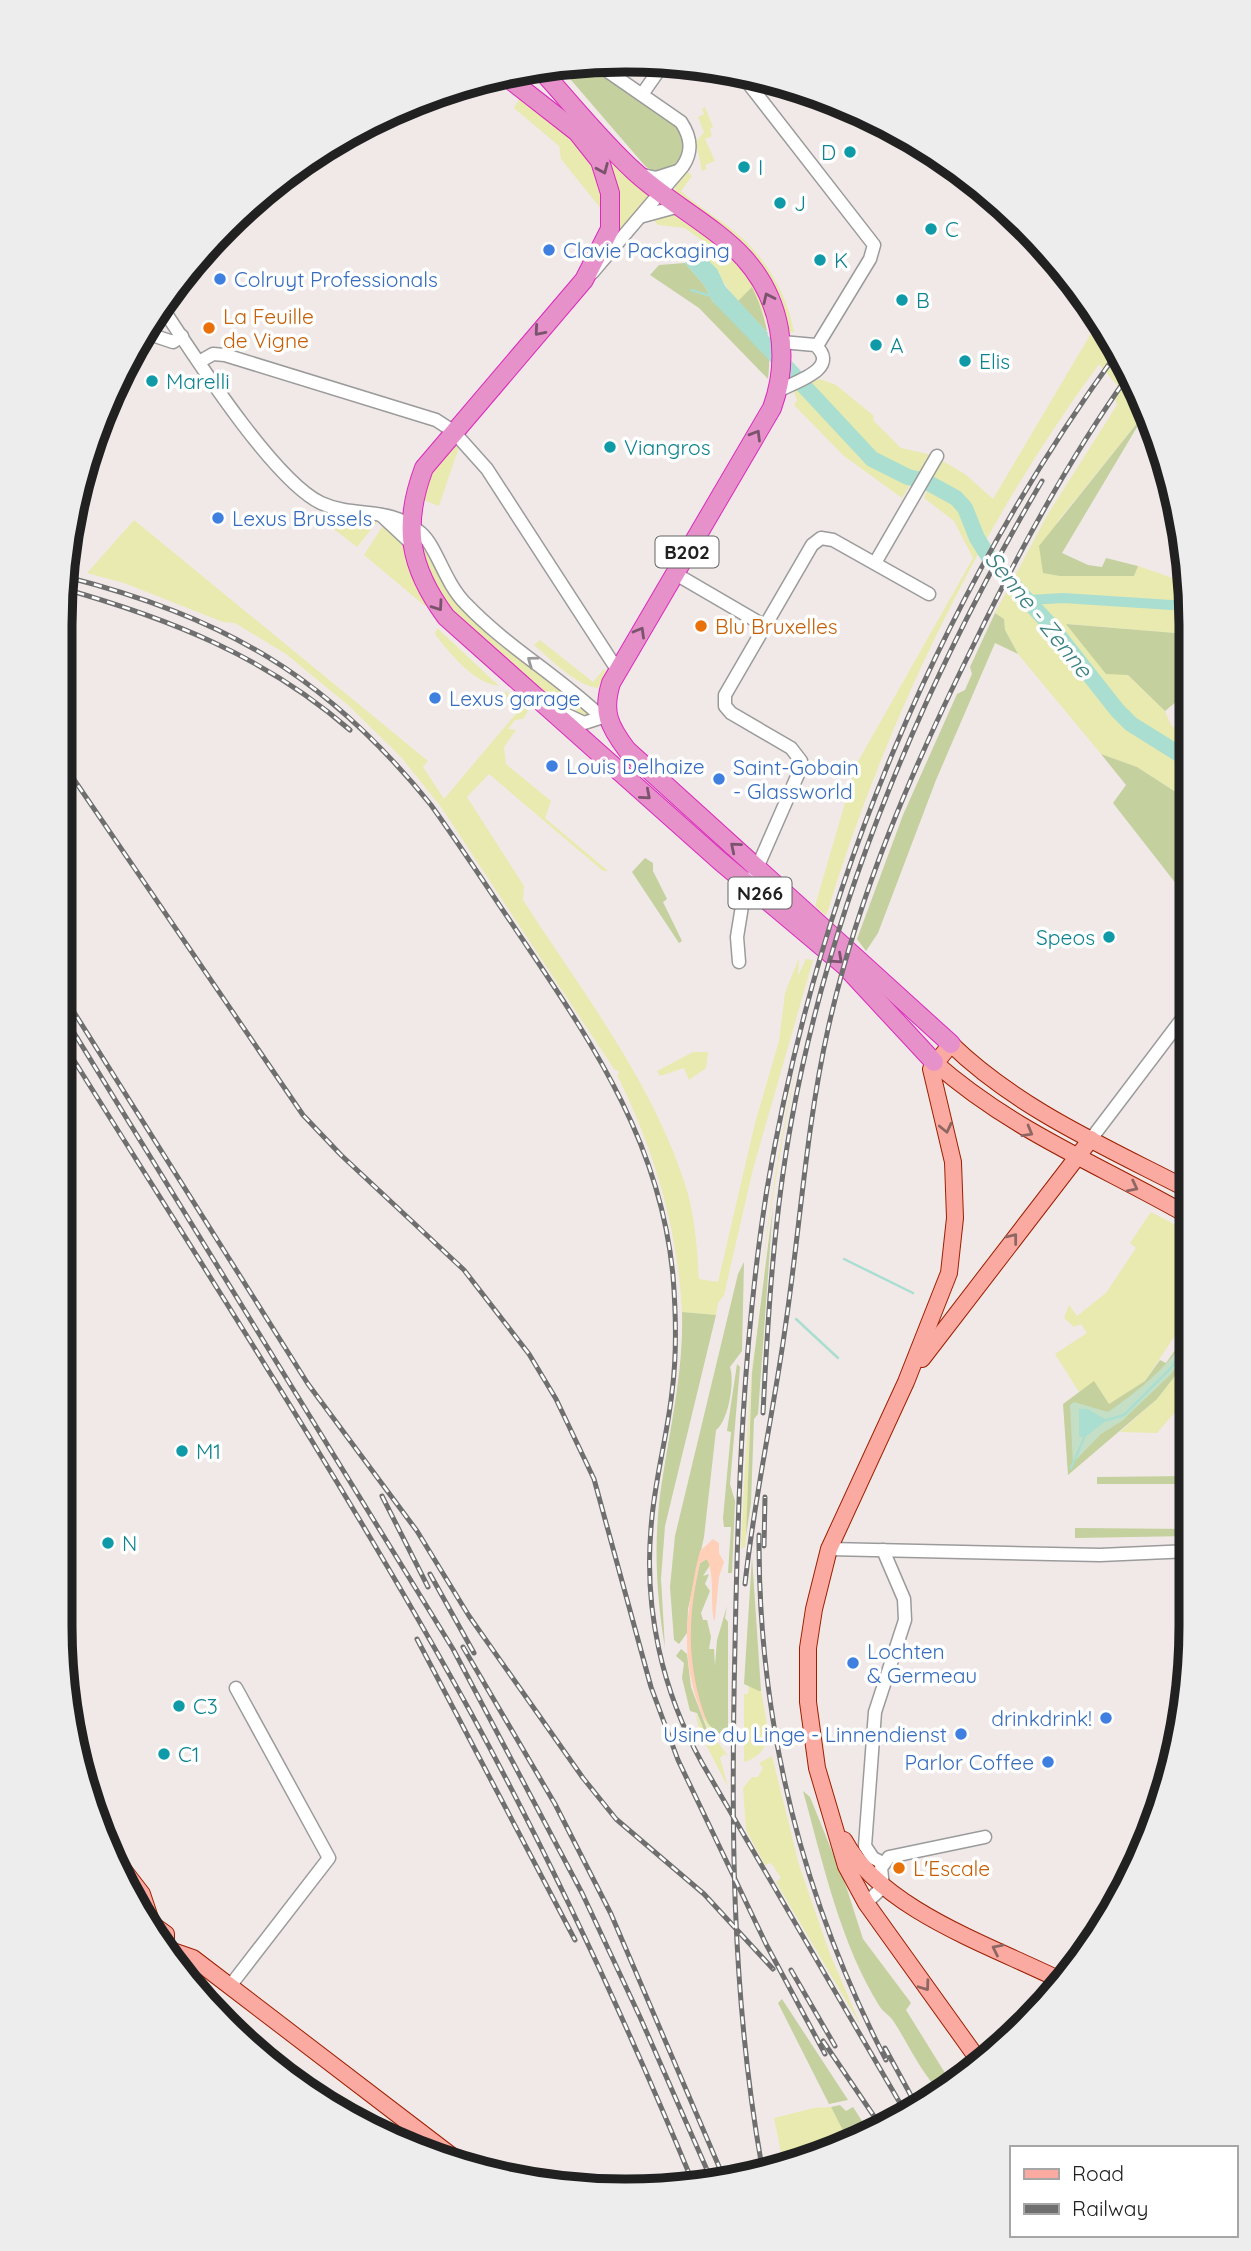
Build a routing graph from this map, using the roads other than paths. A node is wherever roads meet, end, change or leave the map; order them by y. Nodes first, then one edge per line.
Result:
1 (611, 72) edge
2 (657, 73) edge
3 (548, 77) edge
4 (514, 83) edge
5 (751, 86) edge
6 (643, 93) junction
7 (679, 171) junction
8 (635, 172) junction
9 (660, 194) junction
10 (676, 207) junction
11 (639, 217) junction
12 (584, 280) junction
13 (167, 315) edge
14 (154, 336) edge
15 (182, 337) junction
16 (782, 342) junction
17 (817, 346) junction
18 (199, 362) junction
19 (778, 391) junction
20 (453, 431) junction
21 (936, 459) dead end
22 (412, 500) junction
23 (387, 515) junction
24 (411, 535) junction
25 (875, 563) junction
26 (674, 573) junction
27 (929, 594) dead end
28 (765, 626) junction
29 (618, 671) junction
30 (523, 683) junction
31 (606, 716) junction
32 (758, 866) junction
33 (750, 884) junction
34 (739, 962) dead end
35 (1179, 1023) edge
36 (951, 1045) junction
37 (934, 1062) junction
38 (1091, 1139) junction
39 (1076, 1157) junction
40 (1179, 1185) edge
41 (1179, 1211) edge
42 (948, 1273) junction
43 (971, 1292) junction
44 (942, 1318) junction
45 (829, 1549) junction
46 (883, 1550) junction
47 (1179, 1551) edge
48 (236, 1688) dead end
49 (828, 1807) junction
50 (985, 1837) dead end
51 (883, 1863) junction
52 (883, 1887) junction
53 (866, 1903) junction
54 (180, 1954) edge
55 (1054, 1977) edge
56 (230, 1986) junction
57 (975, 2055) edge
58 (438, 2146) edge

1 - 6 street
2 - 6 street
3 - 8 highway, B202
4 -> 12 highway
5 - 17 street
6 - 7 street
7 - 8 street
7 - 9 street
8 - 9 highway, B202
9 - 10 highway, B202
9 - 11 street
10 - 11 street
16 -> 10 highway, B202
11 - 12 street
12 -> 20 highway
13 - 15 street, N266
14 - 15 street
15 - 18 street, N266
16 - 17 street
16 - 19 highway, B202
17 - 19 street
18 - 20 street
18 - 23 street, N266
26 -> 19 highway, B202
20 - 22 highway
20 - 29 street
21 - 25 street
22 - 23 street
22 - 24 highway
23 - 24 street, N266
23 - 24 street, N266
24 -> 30 highway, N266
31 -> 24 street, N266
25 - 27 street
25 - 28 street
26 - 28 street
29 -> 26 highway, B202
28 - 32 street
29 - 31 highway, B202
30 - 31 street, N266
30 -> 33 highway, N266
32 -> 31 highway, N266
32 - 33 street
32 - 36 highway, N266
33 - 34 street
33 -> 37 highway, N266
35 - 38 street
36 - 37 main road
36 - 38 main road, N266
37 -> 39 main road, N266
37 -> 42 main road
38 - 39 main road
38 - 40 main road, N266
39 -> 41 main road, N266
43 -> 39 main road
42 - 43 main road
42 - 44 main road
43 - 44 main road
44 - 45 main road
45 - 46 street
45 - 49 main road
46 - 47 street
46 - 51 street
48 - 56 street
49 - 52 main road
49 - 53 main road
50 - 51 street
51 - 52 street
52 - 53 street
55 -> 52 main road
53 -> 57 main road
54 - 56 main road
56 - 58 main road

